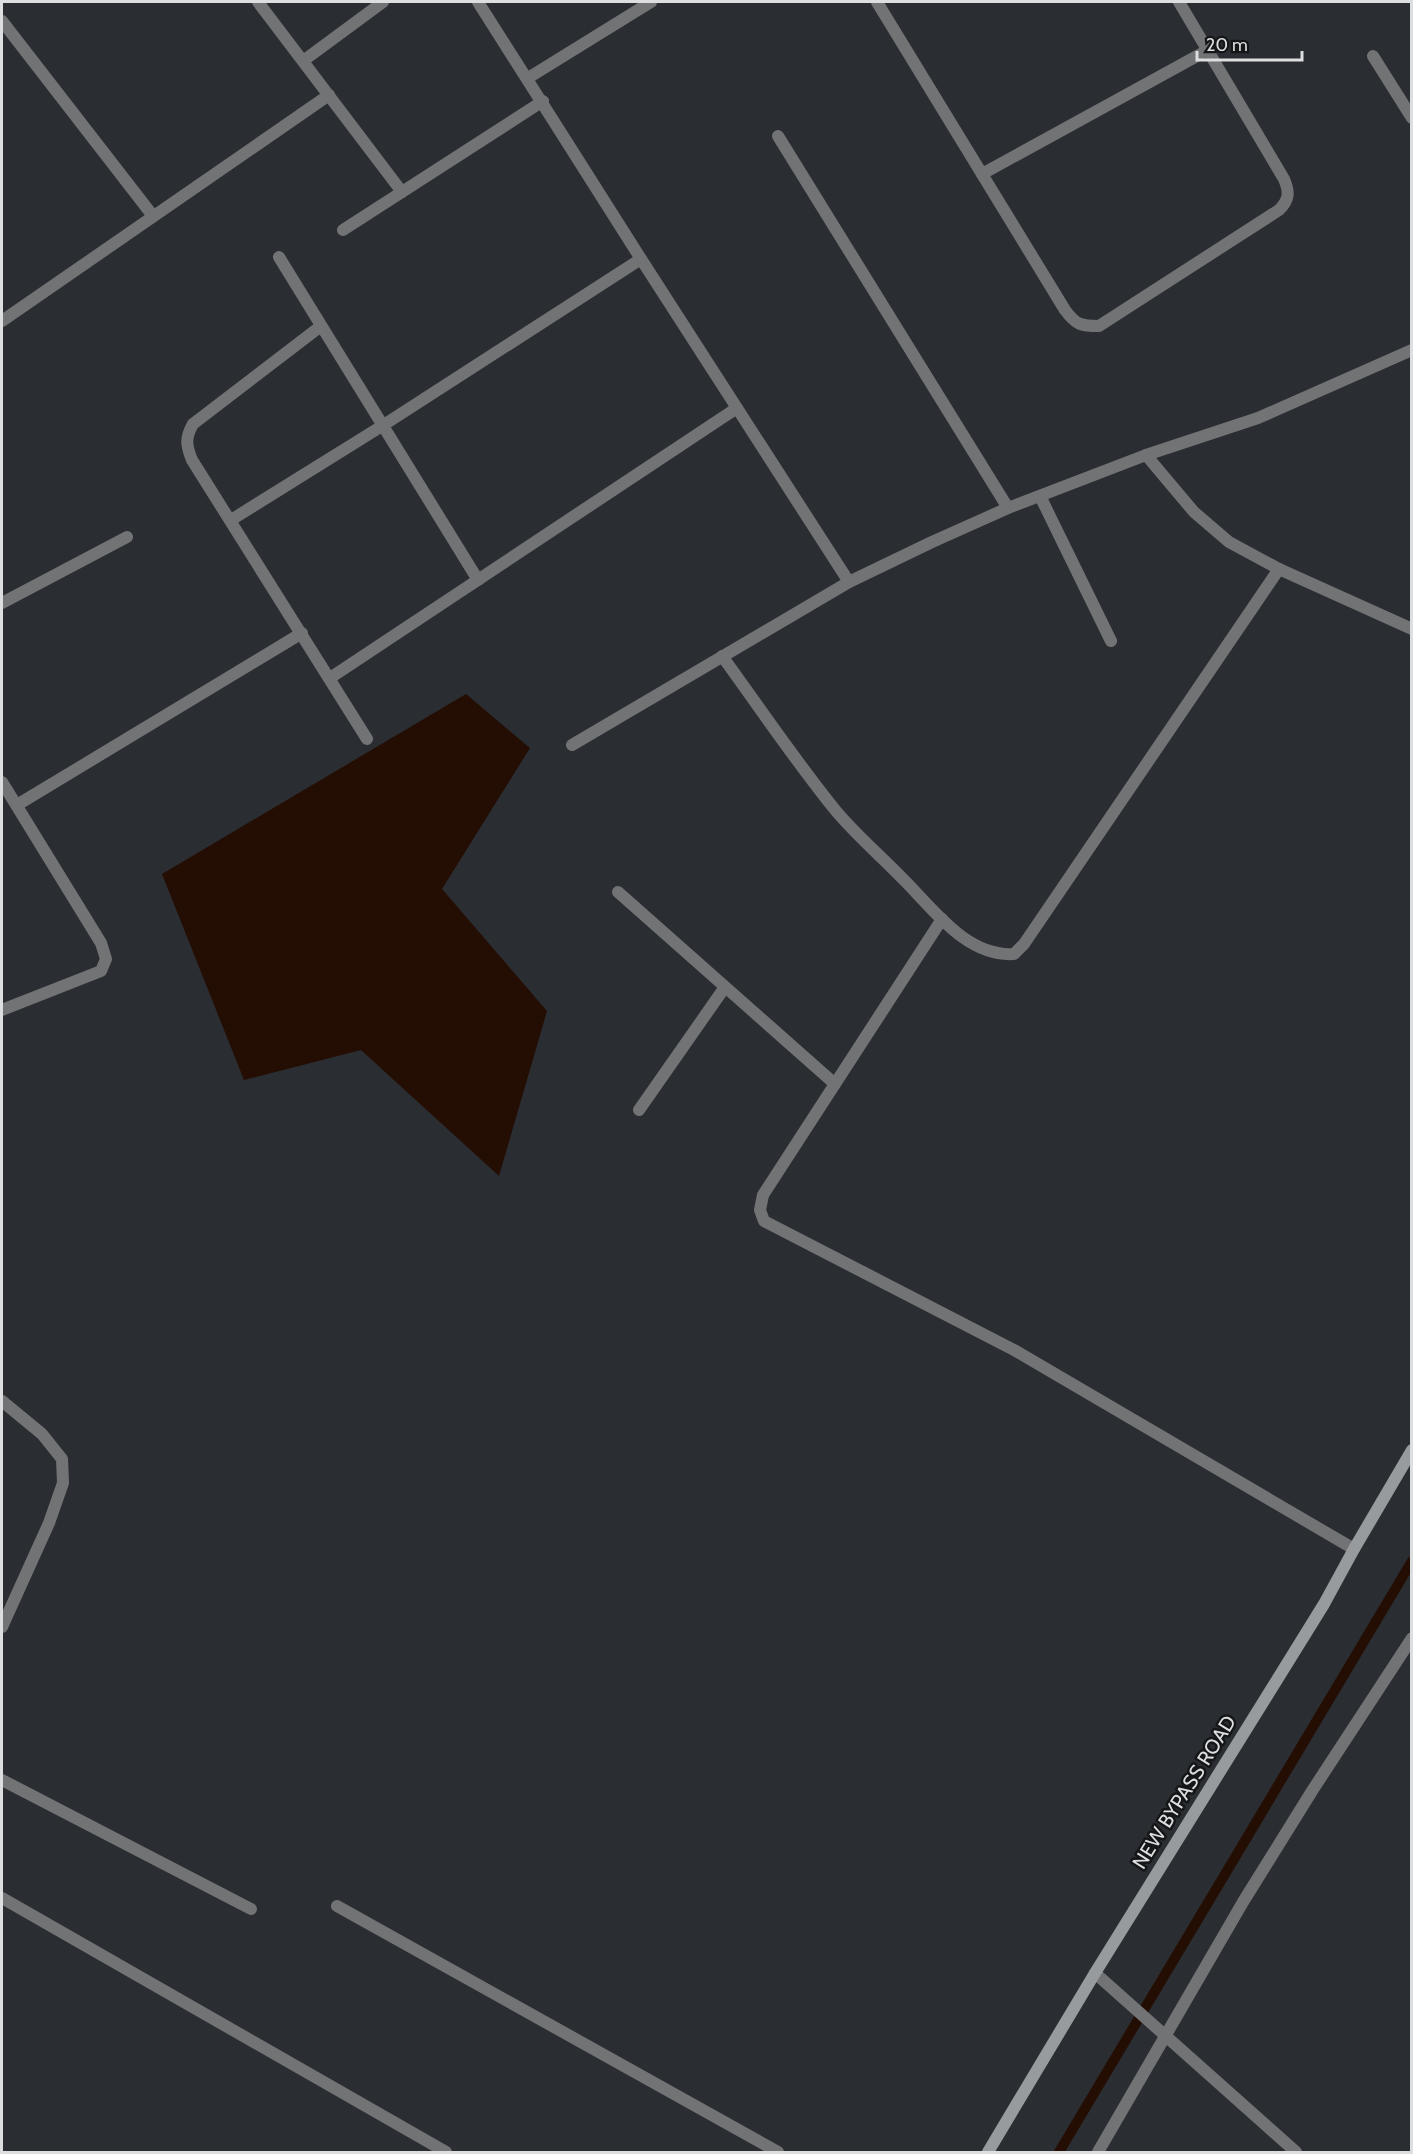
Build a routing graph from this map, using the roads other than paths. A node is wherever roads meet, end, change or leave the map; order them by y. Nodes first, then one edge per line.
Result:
1 (258, 2) edge
2 (383, 2) edge
3 (478, 2) edge
4 (651, 2) edge
5 (877, 2) edge
6 (1179, 2) edge
7 (631, 7) edge
8 (2, 21) edge
9 (1208, 50) junction
10 (1373, 56) dead end
11 (303, 61) junction
12 (528, 78) junction
13 (329, 95) junction
14 (543, 100) junction
15 (1412, 118) edge
16 (778, 136) dead end
17 (982, 174) junction
18 (402, 192) junction
19 (153, 216) junction
20 (343, 230) dead end
21 (279, 257) dead end
22 (641, 259) junction
23 (3, 316) edge
24 (321, 326) junction
25 (1412, 350) edge
26 (737, 408) junction
27 (382, 426) junction
28 (1146, 455) junction
29 (1040, 496) junction
30 (1008, 508) junction
31 (231, 520) junction
32 (127, 537) dead end
33 (1279, 569) junction
34 (478, 580) junction
35 (849, 582) junction
36 (2, 603) edge
37 (1412, 629) edge
38 (302, 633) junction
39 (1111, 641) dead end
40 (722, 656) junction
41 (330, 678) junction
42 (367, 739) dead end
43 (572, 745) dead end
44 (2, 782) edge
45 (17, 805) junction
46 (618, 892) dead end
47 (942, 919) junction
48 (724, 987) junction
49 (2, 1010) edge
50 (835, 1084) junction
51 (639, 1110) dead end
52 (2, 1401) edge
53 (1412, 1450) edge
54 (1353, 1549) junction
55 (2, 1628) edge
56 (1412, 1638) edge
57 (2, 1780) edge
58 (2, 1898) edge
59 (337, 1906) dead end
60 (251, 1909) dead end
61 (1095, 1973) junction
62 (1166, 2034) junction
63 (446, 2152) edge
64 (778, 2152) edge
65 (988, 2152) edge
66 (1098, 2152) edge
67 (1296, 2152) edge

1 - 11 street
2 - 11 street
3 - 12 street
4 - 7 street
5 - 17 street
6 - 9 street
7 - 12 street
8 - 19 street
9 - 17 street
9 - 17 street
10 - 15 street
11 - 13 street
12 - 14 street
13 - 18 street
13 - 19 street
14 - 18 street
14 - 22 street
16 - 30 street
18 - 20 street
19 - 23 street
21 - 24 street
22 - 26 street
22 - 27 street
24 - 27 street
24 - 31 street
25 - 28 street
26 - 34 street
26 - 35 street
27 - 31 street
27 - 34 street
28 - 29 street
28 - 33 street
29 - 30 street
29 - 39 street
30 - 35 street
31 - 38 street
32 - 36 street
33 - 37 street
33 - 47 street
34 - 41 street
35 - 40 street
38 - 41 street
38 - 45 street
40 - 43 street
40 - 47 street
41 - 42 street
44 - 45 street
45 - 49 street
46 - 48 street
47 - 50 street
48 - 50 street
48 - 51 street
50 - 54 street
52 - 55 street
53 - 54 main road, NEW BYPASS ROAD
54 - 61 main road, NEW BYPASS ROAD
56 - 62 street
57 - 60 street
58 - 63 street
59 - 64 street
61 - 62 street
61 - 65 main road, NEW BYPASS ROAD
62 - 66 street
62 - 67 street

